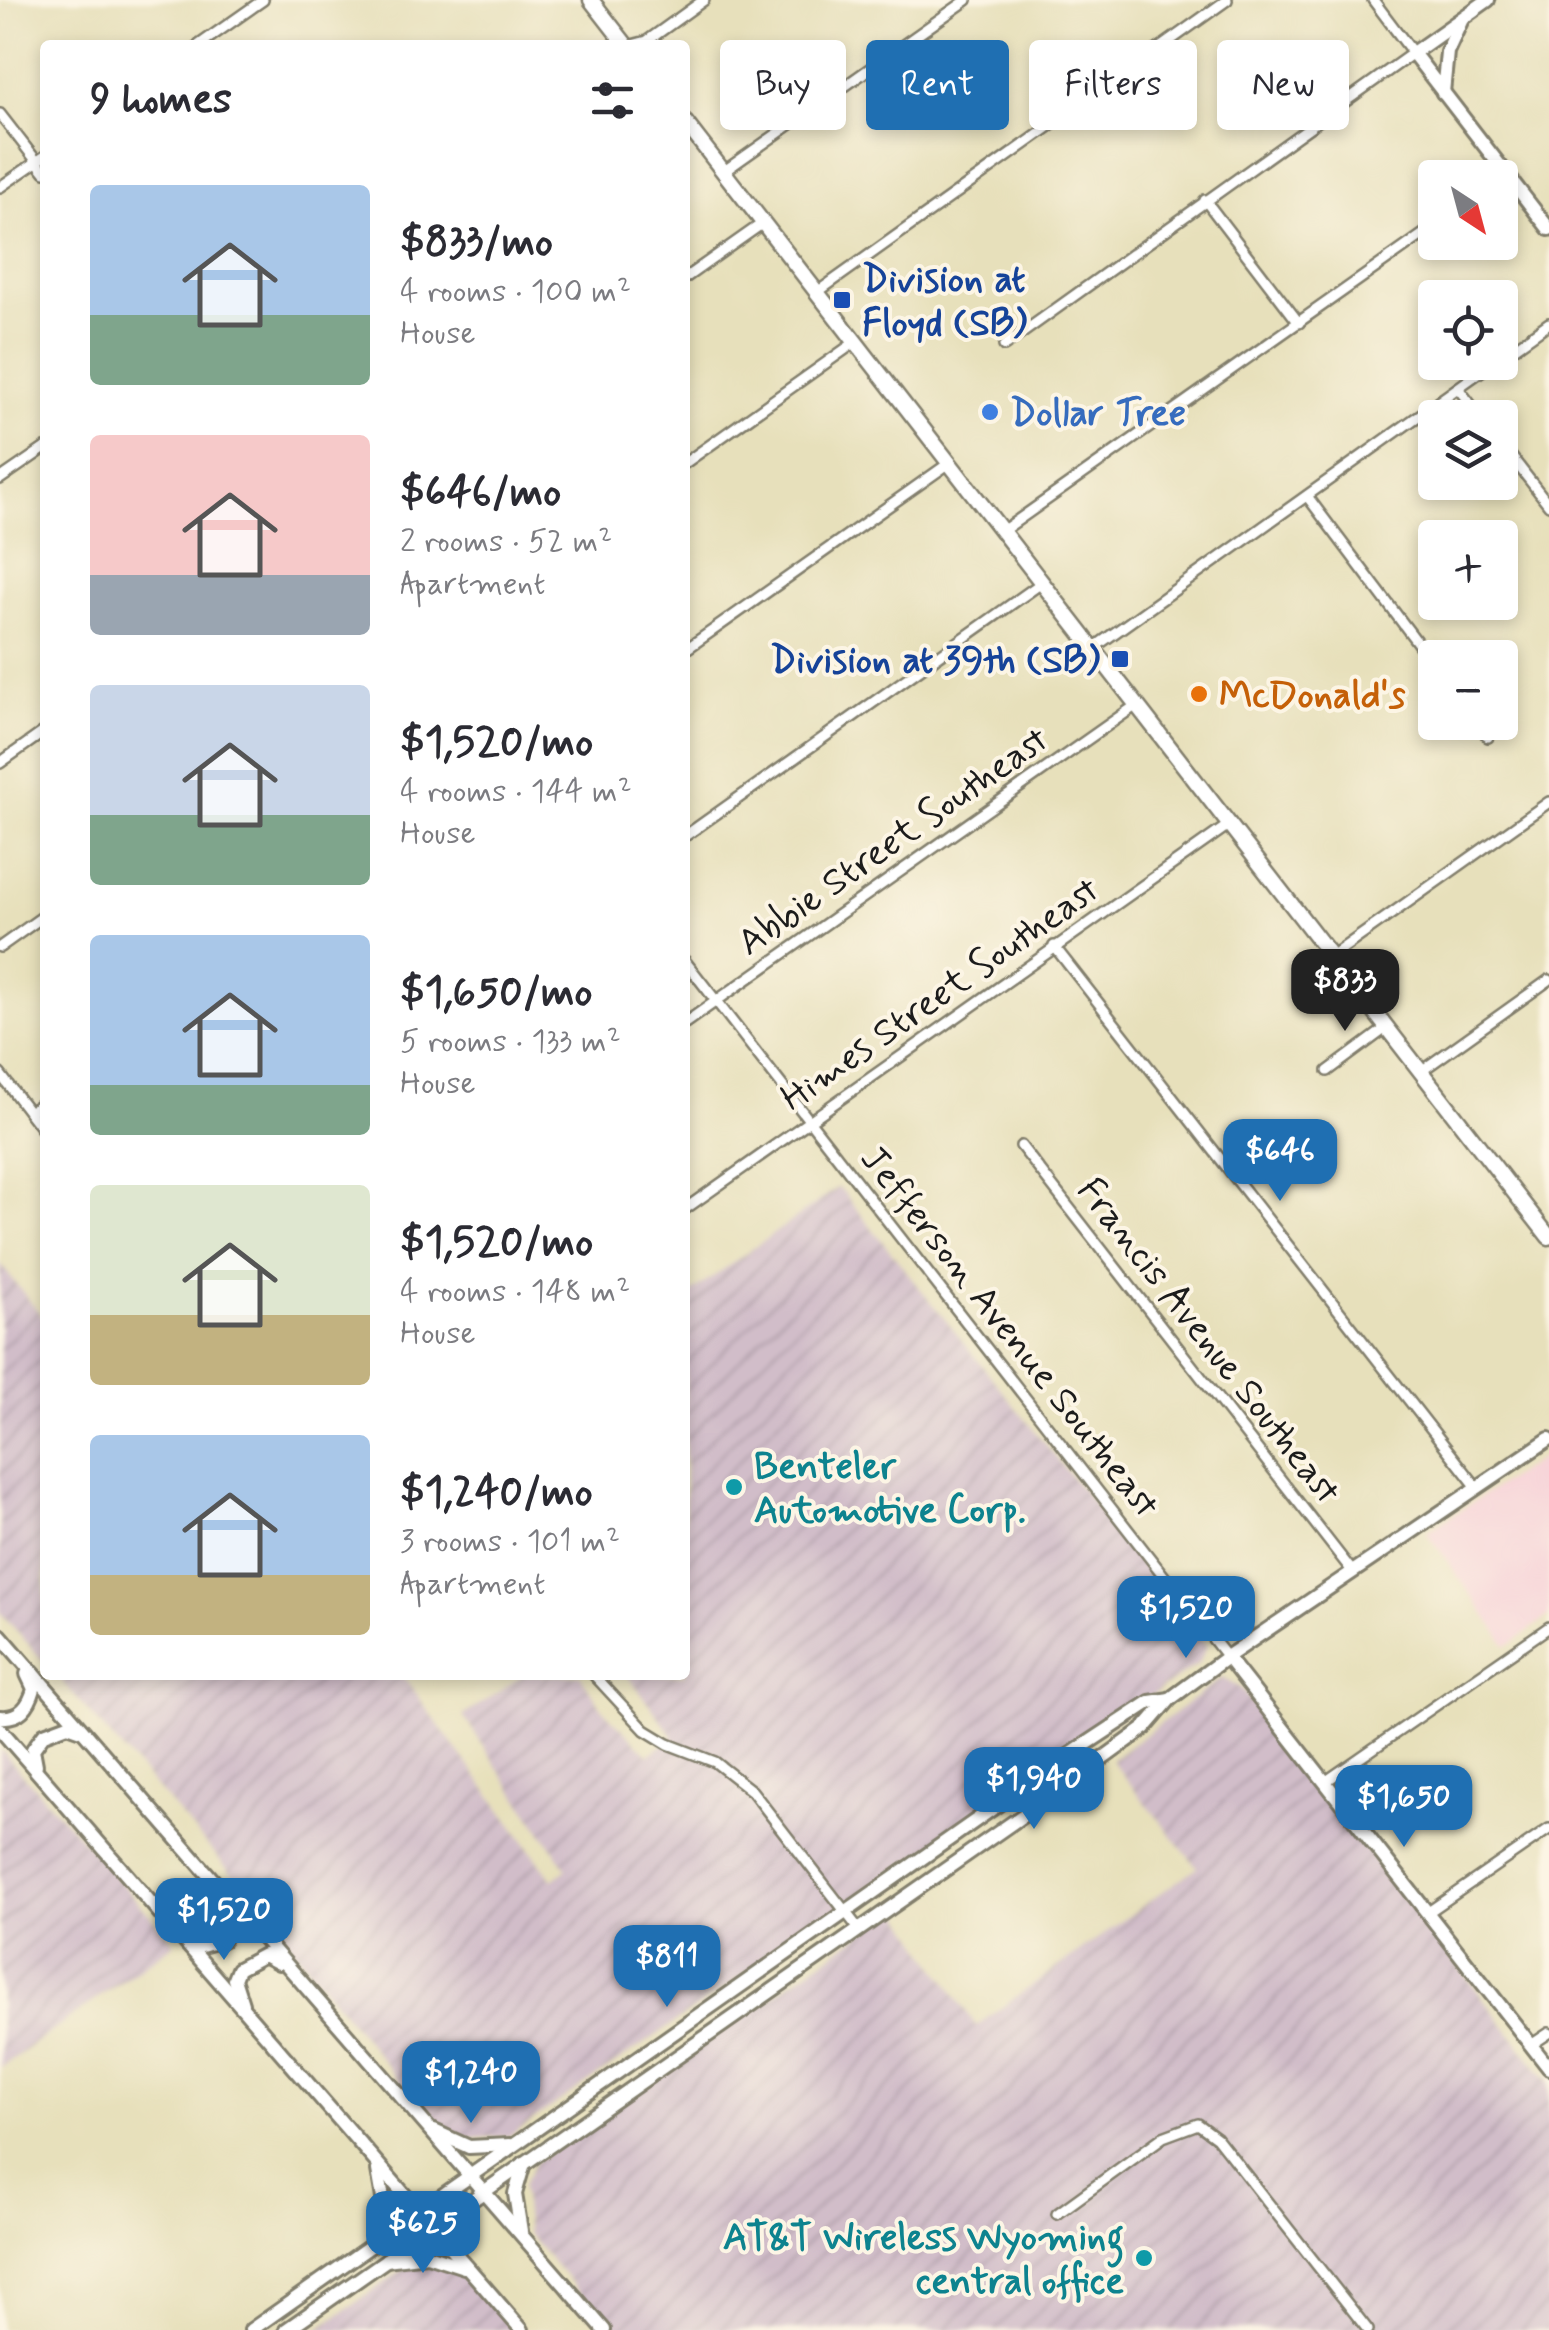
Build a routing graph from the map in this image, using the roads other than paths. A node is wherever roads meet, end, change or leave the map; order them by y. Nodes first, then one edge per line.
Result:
1 (263, 0) edge
2 (592, 0) edge
3 (704, 0) edge
4 (967, 0) edge
5 (1227, 0) edge
6 (1373, 0) edge
7 (1488, 0) edge
8 (1462, 18) junction
9 (206, 40) edge
10 (625, 40) edge
11 (648, 40) edge
12 (1413, 53) junction
13 (1444, 94) junction
14 (0, 114) edge
15 (690, 129) edge
16 (40, 157) edge
17 (40, 159) edge
18 (1492, 160) edge
19 (723, 172) junction
20 (0, 188) edge
21 (1518, 193) edge
22 (1205, 200) junction
23 (763, 223) junction
24 (1549, 228) edge
25 (1418, 238) edge
26 (690, 274) edge
27 (816, 293) junction
28 (1299, 323) junction
29 (1549, 323) edge
30 (854, 343) junction
31 (1518, 345) edge
32 (1004, 346) dead end
33 (1469, 380) edge
34 (1458, 388) junction
35 (1467, 400) edge
36 (40, 452) edge
37 (690, 459) edge
38 (948, 464) junction
39 (1518, 465) edge
40 (0, 480) edge
41 (1307, 496) junction
42 (1549, 505) edge
43 (1001, 532) junction
44 (1040, 584) junction
45 (1418, 643) edge
46 (690, 646) edge
47 (1092, 650) junction
48 (1135, 706) junction
49 (40, 734) edge
50 (0, 763) edge
51 (1549, 802) edge
52 (1227, 826) junction
53 (690, 832) edge
54 (40, 918) edge
55 (0, 946) edge
56 (1054, 946) junction
57 (1329, 958) junction
58 (690, 967) edge
59 (1549, 980) edge
60 (716, 1001) junction
61 (690, 1019) edge
62 (1386, 1028) junction
63 (1328, 1071) dead end
64 (1420, 1072) junction
65 (0, 1074) edge
66 (40, 1104) edge
67 (29, 1112) junction
68 (810, 1122) junction
69 (40, 1126) edge
70 (1021, 1146) dead end
71 (690, 1206) edge
72 (1549, 1236) edge
73 (1549, 1439) edge
74 (1476, 1486) junction
75 (1352, 1572) junction
76 (1549, 1627) edge
77 (0, 1635) edge
78 (16, 1654) junction
79 (1228, 1657) junction
80 (599, 1680) edge
81 (1170, 1699) junction
82 (0, 1717) edge
83 (0, 1728) edge
84 (84, 1730) junction
85 (38, 1771) junction
86 (1325, 1782) junction
87 (1549, 1829) edge
88 (238, 1910) junction
89 (846, 1910) junction
90 (1427, 1913) junction
91 (858, 1928) junction
92 (180, 1938) junction
93 (290, 1970) junction
94 (246, 2014) junction
95 (1549, 2033) edge
96 (1531, 2045) junction
97 (1549, 2068) edge
98 (427, 2127) junction
99 (512, 2145) junction
100 (524, 2162) junction
101 (375, 2163) junction
102 (469, 2178) junction
103 (482, 2192) junction
104 (419, 2212) junction
105 (1057, 2214) dead end
106 (431, 2226) junction
107 (523, 2238) junction
108 (372, 2244) junction
109 (384, 2260) junction
110 (466, 2268) junction
111 (251, 2330) edge
112 (286, 2330) edge
113 (522, 2330) edge
114 (604, 2330) edge
115 (1368, 2330) edge

1 - 9 street
2 - 10 main road
3 - 11 street
4 - 19 street
5 - 27 street
6 - 12 street
7 - 8 street
8 - 12 street
8 - 13 street
12 - 13 street
12 - 22 street
13 - 18 street
14 - 16 street
15 - 19 main road
17 - 20 street
19 - 23 main road
21 - 24 street
22 - 28 street
22 - 32 street
23 - 26 street
23 - 27 main road
25 - 28 street
27 - 30 main road
28 - 43 street
29 - 31 street
30 - 37 street
30 - 38 main road
33 - 34 street
34 - 35 street
34 - 41 street
36 - 40 street
38 - 43 main road
38 - 46 street
39 - 42 street
41 - 45 street
41 - 47 street
43 - 44 main road
44 - 47 main road
44 - 53 street
47 - 48 main road
48 - 52 main road
48 - 60 street, Abbie Street Southeast
49 - 50 street
51 - 57 street
52 - 56 street, Himes Street Southeast
52 - 57 main road
54 - 55 street
56 - 68 street, Himes Street Southeast
56 - 74 street
57 - 62 main road
58 - 60 street, Jefferson Avenue Southeast
59 - 64 street
60 - 61 street, Abbie Street Southeast
60 - 68 street, Jefferson Avenue Southeast
62 - 63 street
62 - 64 main road
64 - 72 main road
65 - 67 street
66 - 67 street
67 - 69 street
68 - 71 street, Himes Street Southeast
68 - 79 street, Jefferson Avenue Southeast
70 - 75 street, Francis Avenue Southeast
73 - 74 street
74 - 75 street
75 - 79 street
76 - 86 street
77 - 78 street
78 - 82 street
78 - 84 street
79 - 81 street
79 - 86 street, Jefferson Avenue Southeast
80 - 89 street
81 - 89 street
81 - 91 street
83 - 85 street
84 - 85 street
84 - 88 street
85 - 92 street
86 - 90 street, Jefferson Avenue Southeast
87 - 90 street
88 - 92 street
88 - 93 street
89 - 91 street
89 - 99 street
90 - 96 street, Jefferson Avenue Southeast
91 - 100 street
92 - 94 street
93 - 94 street
93 - 98 street
94 - 101 street
95 - 96 street
96 - 97 street, Jefferson Avenue Southeast
98 - 99 street
98 - 102 street
99 - 102 street
100 - 103 street
100 - 107 street
101 - 104 street
101 - 108 street
102 - 103 street
102 - 104 street
103 - 106 street
103 - 107 street
104 - 106 street
104 - 108 street
105 - 115 street
106 - 109 street
106 - 110 street
107 - 114 street
108 - 111 street
109 - 110 street
109 - 112 street
110 - 113 street

